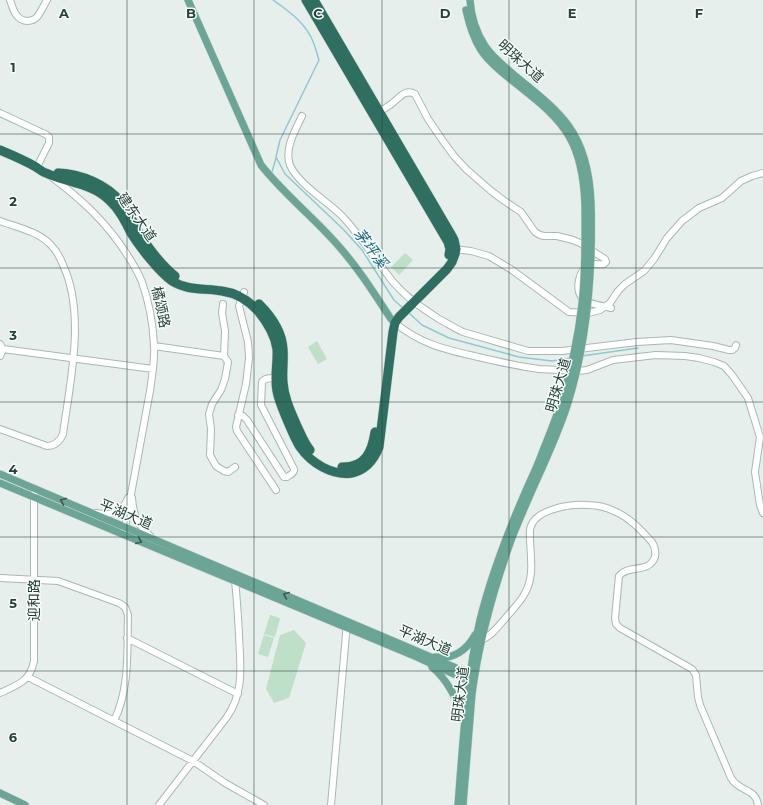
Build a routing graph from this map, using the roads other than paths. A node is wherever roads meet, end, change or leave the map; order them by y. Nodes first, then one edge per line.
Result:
1 (10, 0) edge
2 (47, 0) edge
3 (188, 0) edge
4 (306, 0) edge
5 (314, 0) edge
6 (465, 0) edge
7 (470, 0) edge
8 (0, 113) edge
9 (376, 113) junction
10 (302, 116) dead end
11 (0, 150) edge
12 (37, 167) junction
13 (45, 173) junction
14 (763, 173) edge
15 (85, 185) junction
16 (76, 196) junction
17 (588, 203) junction
18 (0, 222) edge
19 (453, 249) junction
20 (243, 295) junction
21 (410, 302) junction
22 (223, 304) dead end
23 (608, 307) junction
24 (395, 318) junction
25 (736, 345) dead end
26 (154, 346) junction
27 (1, 347) edge
28 (0, 356) edge
29 (224, 356) junction
30 (73, 358) junction
31 (153, 369) junction
32 (279, 378) junction
33 (238, 415) junction
34 (0, 429) edge
35 (539, 467) junction
36 (235, 468) dead end
37 (0, 474) edge
38 (0, 483) edge
39 (132, 487) junction
40 (35, 489) junction
41 (276, 490) dead end
42 (34, 497) junction
43 (86, 511) junction
44 (763, 513) edge
45 (123, 530) junction
46 (155, 540) junction
47 (0, 578) edge
48 (236, 578) junction
49 (34, 580) junction
50 (480, 621) junction
51 (347, 625) junction
52 (127, 638) junction
53 (482, 640) junction
54 (418, 655) junction
55 (28, 677) junction
56 (471, 678) junction
57 (0, 694) edge
58 (238, 694) junction
59 (465, 718) junction
60 (114, 721) junction
61 (192, 761) junction
62 (0, 793) edge
63 (25, 805) edge
64 (159, 805) edge
65 (264, 805) edge
66 (331, 805) edge
67 (458, 805) edge
68 (463, 805) edge
69 (758, 805) edge

1 - 2 street
3 - 24 main road
4 - 9 highway
5 - 9 highway
6 - 17 main road, 明珠大道
7 - 17 main road, 明珠大道
8 - 12 street
9 - 19 highway
9 - 23 street
10 - 21 street
11 - 12 highway, 橘颂路
12 - 13 highway, 橘颂路
13 - 15 highway, 建东大道
13 - 16 street, 橘颂路
13 - 20 highway, 建东大道
14 - 23 street
15 - 16 street
15 - 20 highway, 建东大道
16 - 26 street, 橘颂路
17 - 35 main road, 明珠大道, bridge
18 - 30 street
19 - 21 highway
19 - 23 street
20 - 32 highway, 建东大道
20 - 33 street
21 - 24 highway
21 - 25 street
22 - 29 street
24 - 32 highway, 建东大道
24 - 44 street
26 - 29 street
26 - 31 street, 橘颂路
27 - 28 street
27 - 30 street
29 - 36 street
30 - 31 street
30 - 34 street
31 - 39 street, 橘颂路
32 - 33 street
33 - 41 street
35 - 50 main road, 明珠大道
35 - 53 main road, 明珠大道
37 - 40 main road, 平湖大道
38 - 42 main road, 平湖大道
39 - 43 street
39 - 45 street, 橘颂路
39 - 46 street
40 - 42 street, 迎和路
43 -> 40 main road, 平湖大道
42 - 45 main road, 平湖大道
42 - 49 street, 迎和路
43 - 45 main road, 平湖大道
45 - 46 main road, 平湖大道
45 -> 48 main road, 平湖大道
46 - 48 main road, 平湖大道
47 - 49 street
48 - 51 main road, 平湖大道
48 - 58 street
49 - 52 street
49 - 55 street, 迎和路
50 - 54 main road
50 - 56 main road, 明珠大道
51 - 54 main road, 平湖大道
51 - 66 street
52 - 58 street
52 - 60 street
53 - 56 main road, 明珠大道
53 - 69 street
54 - 56 main road, 平湖大道
54 - 59 main road
55 - 57 street
55 - 60 street
56 - 59 main road, 明珠大道
56 - 68 main road, 明珠大道
58 - 61 street
59 - 67 main road, 明珠大道
60 - 61 street
61 - 64 street
61 - 65 street
62 - 63 main road

